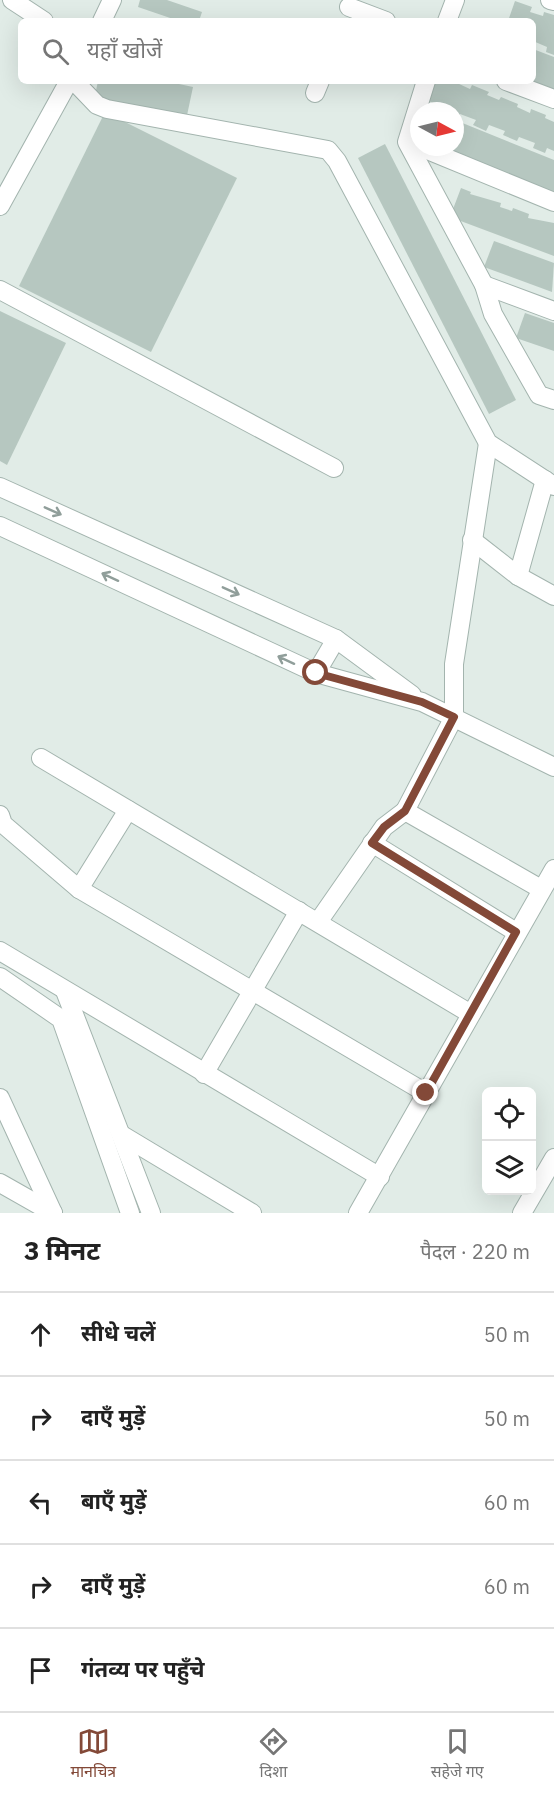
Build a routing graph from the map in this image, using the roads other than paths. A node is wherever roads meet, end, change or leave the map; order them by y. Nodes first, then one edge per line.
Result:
1 (12, 0) edge
2 (112, 0) edge
3 (455, 0) edge
4 (348, 9) edge
5 (39, 18) edge
6 (103, 18) edge
7 (376, 18) edge
8 (448, 18) edge
9 (67, 84) edge
10 (77, 84) edge
11 (426, 84) edge
12 (514, 84) edge
13 (554, 99) edge
14 (423, 102) edge
15 (421, 156) edge
16 (443, 156) edge
17 (554, 202) edge
18 (0, 206) edge
19 (484, 285) junction
20 (0, 290) edge
21 (554, 311) edge
22 (554, 400) edge
23 (488, 443) junction
24 (333, 468) dead end
25 (549, 483) edge
26 (0, 487) edge
27 (0, 526) edge
28 (472, 540) junction
29 (518, 576) junction
30 (554, 596) edge
31 (336, 639) junction
32 (316, 673) junction
33 (422, 702) junction
34 (454, 717) junction
35 (41, 758) dead end
36 (554, 767) edge
37 (128, 810) junction
38 (405, 811) junction
39 (0, 815) edge
40 (372, 843) junction
41 (554, 869) edge
42 (79, 889) junction
43 (541, 889) junction
44 (299, 911) junction
45 (318, 922) junction
46 (516, 932) junction
47 (0, 951) edge
48 (0, 977) edge
49 (65, 990) junction
50 (253, 993) junction
51 (471, 1014) junction
52 (204, 1074) junction
53 (426, 1093) junction
54 (0, 1098) edge
55 (122, 1135) junction
56 (554, 1158) edge
57 (380, 1177) junction
58 (0, 1184) edge
59 (53, 1213) edge
60 (130, 1213) edge
61 (152, 1213) edge
62 (252, 1213) edge
63 (358, 1213) edge
64 (522, 1213) edge

1 - 5 street
2 - 6 street
3 - 8 street
4 - 7 street
9 - 18 street
10 - 23 street
11 - 14 street
12 - 13 street
15 - 19 street
16 - 17 street
19 - 21 street
19 - 22 street
20 - 24 street
23 - 25 street
23 - 28 street
25 - 29 street
26 -> 31 street
32 -> 27 street
28 - 29 street
28 - 34 street
29 - 30 street
31 - 32 street
31 - 33 street
32 - 33 street
33 - 34 street
34 - 36 street
34 - 38 street
35 - 37 street
37 - 42 street
37 - 44 street
38 - 40 street
38 - 43 street
39 - 42 street
40 - 45 street
40 - 46 street
41 - 43 street
42 - 50 street
43 - 46 street
44 - 45 street
44 - 50 street
45 - 51 street
46 - 51 street
47 - 49 street
48 - 60 street
49 - 52 street
49 - 55 street
50 - 52 street
50 - 53 street
51 - 53 street
52 - 57 street
53 - 57 street
54 - 59 street
55 - 61 street
55 - 62 street
56 - 64 street
57 - 63 street
58 - 59 street

